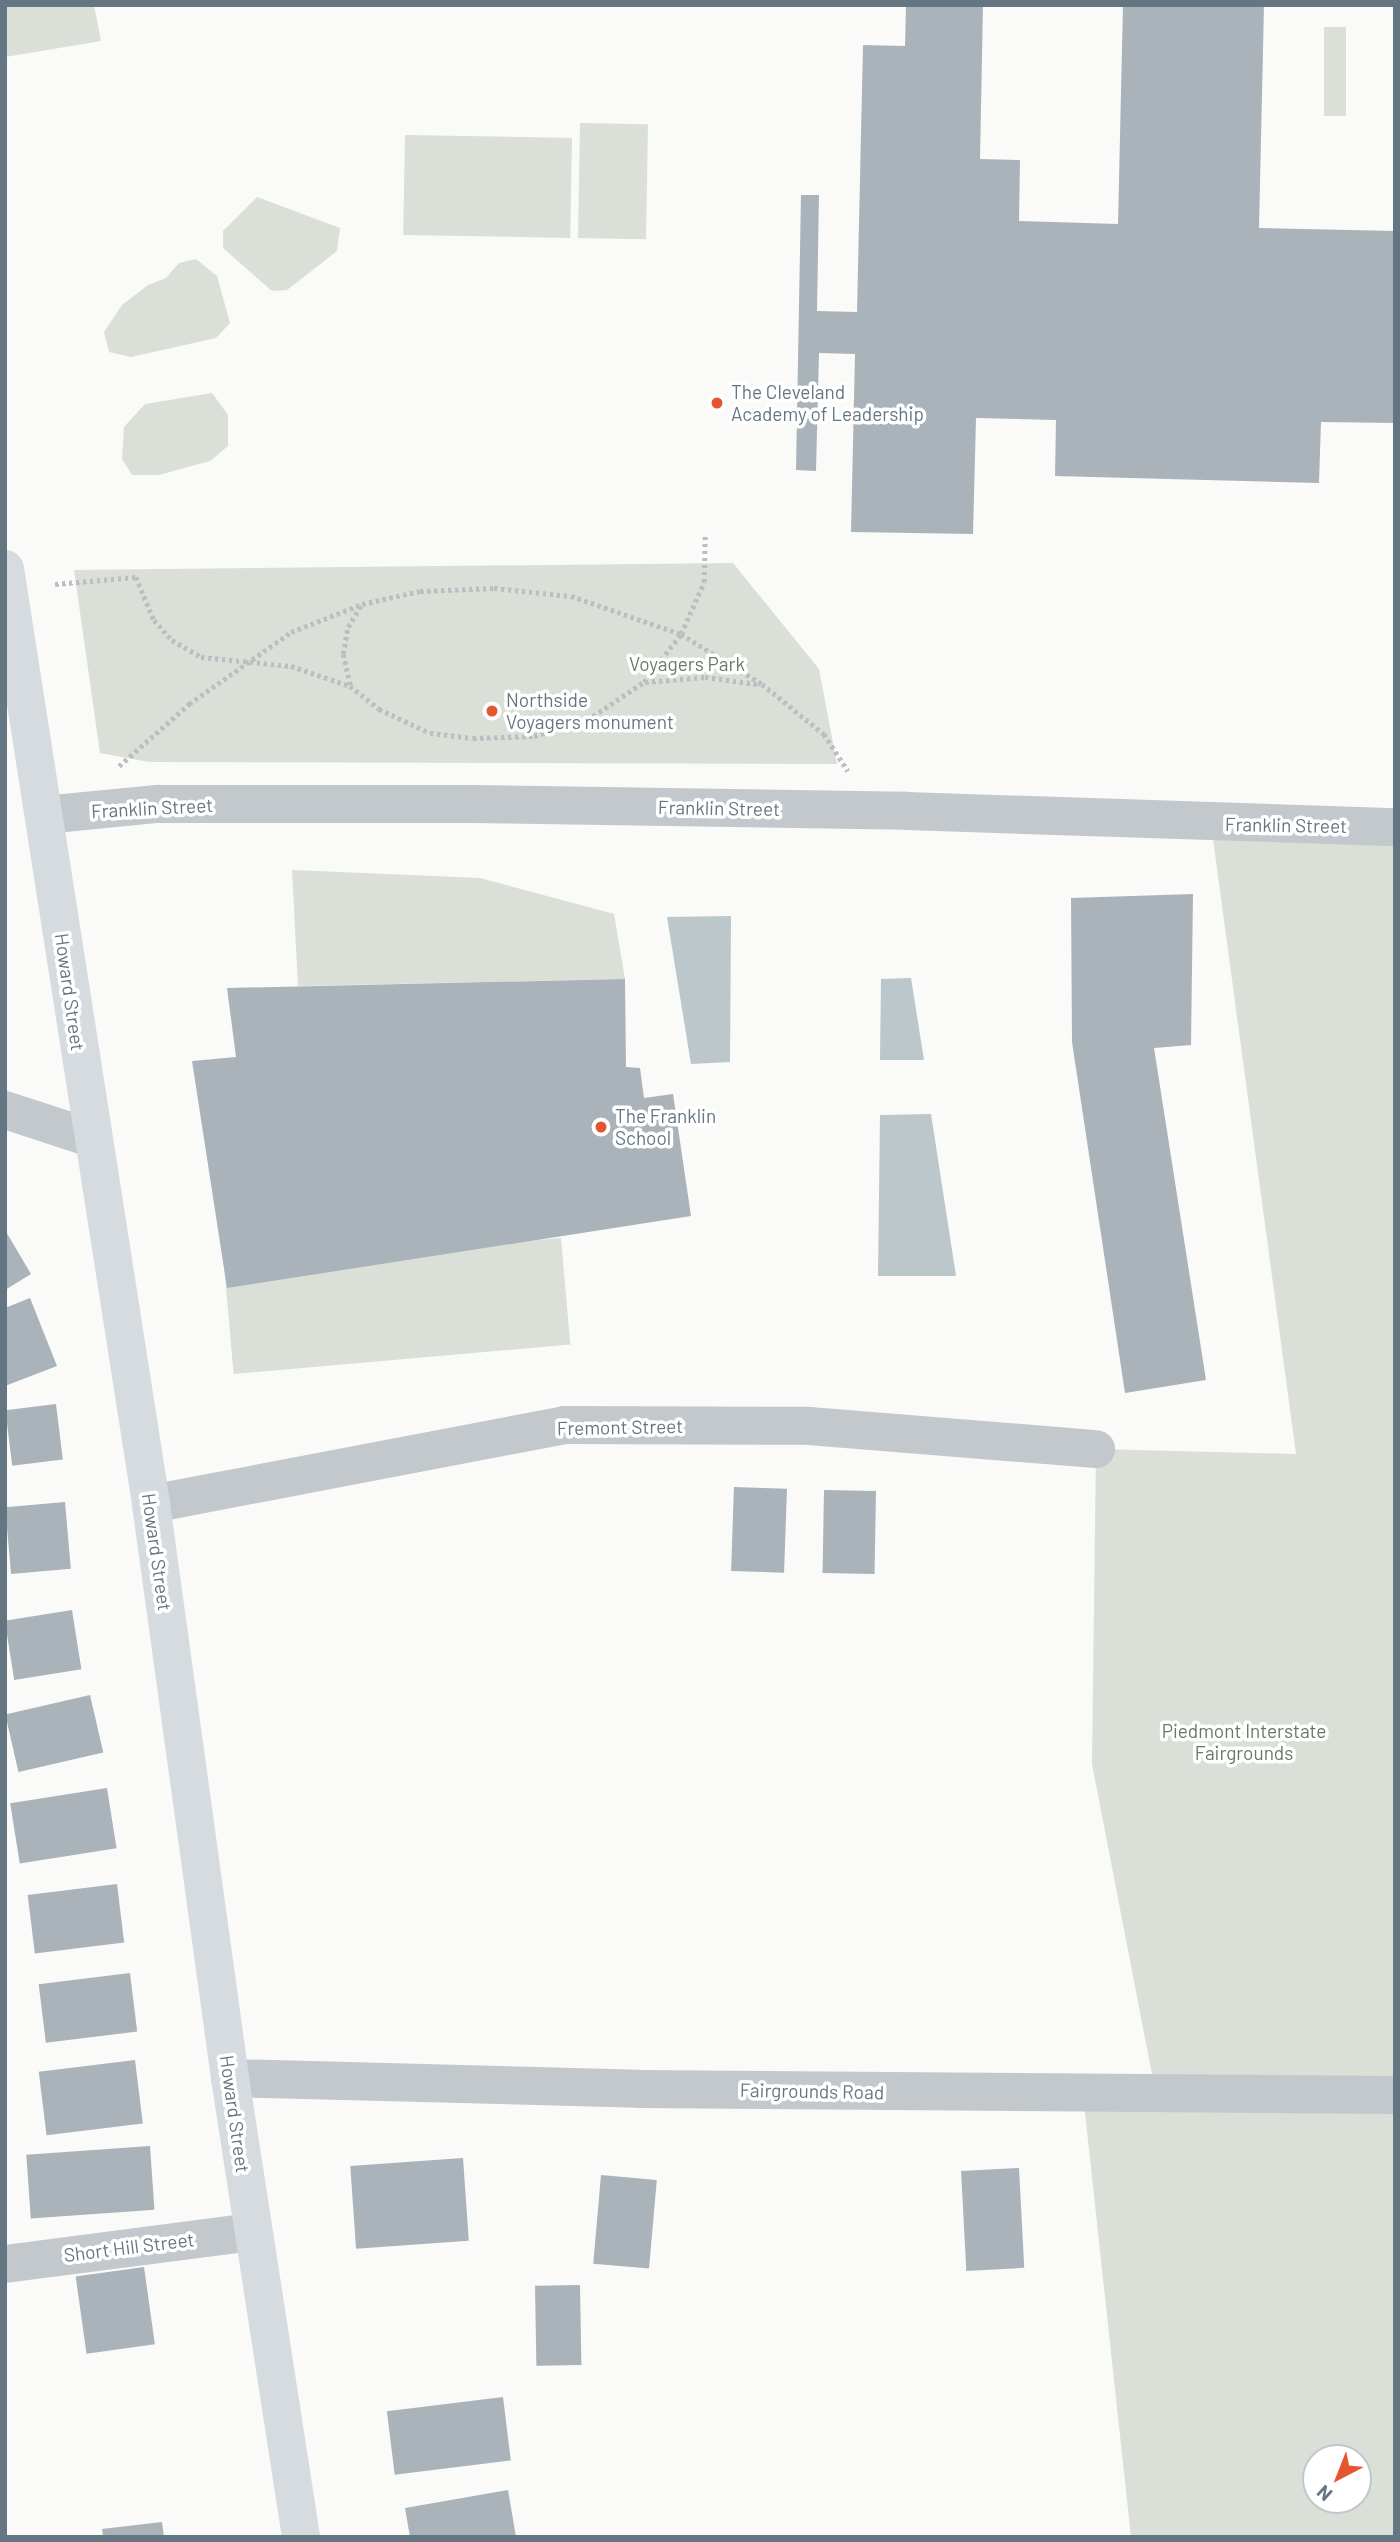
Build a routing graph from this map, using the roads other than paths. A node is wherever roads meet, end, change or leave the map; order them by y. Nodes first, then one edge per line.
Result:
1 (5, 569) edge
2 (44, 815) junction
3 (1395, 827) edge
4 (5, 1110) edge
5 (91, 1138) junction
6 (1096, 1450) dead end
7 (151, 1504) junction
8 (230, 2078) junction
9 (1395, 2095) edge
10 (253, 2232) junction
11 (5, 2264) edge
12 (301, 2537) edge

1 - 2 street, Howard Street
2 - 3 street, Franklin Street
2 - 5 street, Howard Street
4 - 5 street
5 - 7 street, Howard Street
6 - 7 street, Fremont Street
7 - 8 street, Howard Street
8 - 9 street, Fairgrounds Road
8 - 10 street, Howard Street
10 - 11 street, Short Hill Street
10 - 12 street, Howard Street

